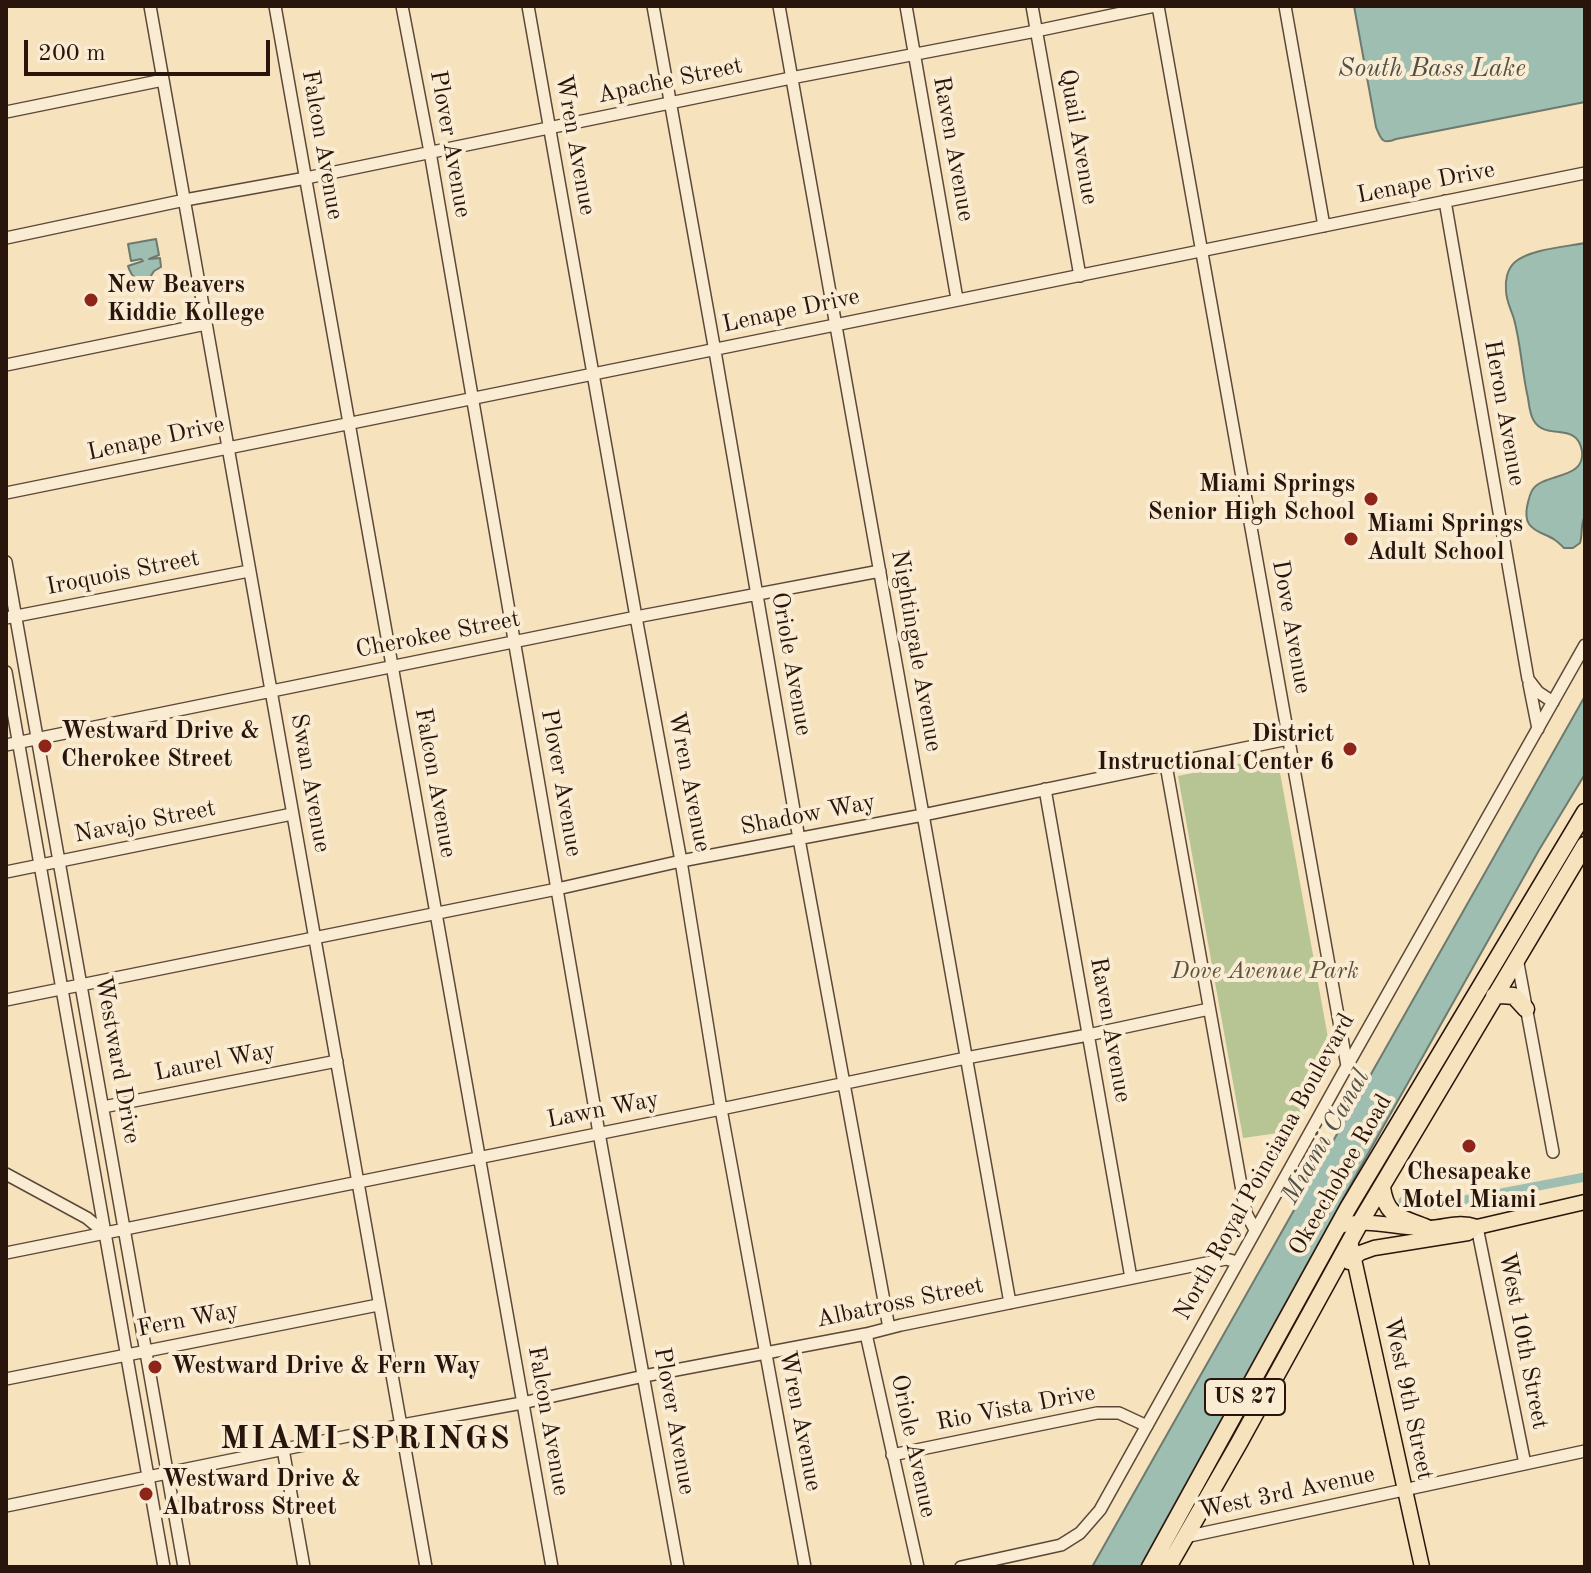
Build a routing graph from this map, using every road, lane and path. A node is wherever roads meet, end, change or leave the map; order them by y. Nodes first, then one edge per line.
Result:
1 (150, 6) edge
2 (275, 6) edge
3 (402, 6) edge
4 (528, 6) edge
5 (653, 6) edge
6 (779, 6) edge
7 (906, 6) edge
8 (1032, 6) edge
9 (1156, 6) edge
10 (1285, 6) edge
11 (1036, 31) junction
12 (914, 55) junction
13 (791, 78) junction
14 (163, 80) junction
15 (670, 104) junction
16 (6, 112) edge
17 (550, 128) junction
18 (430, 152) junction
19 (1585, 173) edge
20 (306, 178) junction
21 (185, 200) junction
22 (1445, 201) junction
23 (1324, 226) junction
24 (6, 238) edge
25 (1202, 251) junction
26 (1080, 276) junction
27 (957, 299) junction
28 (206, 324) junction
29 (836, 324) junction
30 (715, 349) junction
31 (6, 365) edge
32 (593, 374) junction
33 (472, 398) junction
34 (349, 423) junction
35 (227, 447) junction
36 (6, 493) edge
37 (6, 562) edge
38 (249, 571) junction
39 (880, 571) junction
40 (757, 594) junction
41 (11, 617) edge
42 (636, 617) junction
43 (515, 642) junction
44 (1585, 645) edge
45 (393, 667) junction
46 (6, 672) edge
47 (1528, 679) junction
48 (271, 692) junction
49 (1553, 702) junction
50 (1538, 729) junction
51 (38, 738) junction
52 (1288, 739) junction
53 (19, 742) junction
54 (6, 745) edge
55 (1166, 765) junction
56 (1045, 789) junction
57 (1585, 812) edge
58 (292, 814) junction
59 (923, 815) junction
60 (799, 839) junction
61 (1585, 845) edge
62 (60, 861) junction
63 (681, 861) junction
64 (40, 865) junction
65 (6, 872) edge
66 (557, 889) junction
67 (435, 913) junction
68 (1519, 921) junction
69 (316, 938) junction
70 (1517, 958) junction
71 (81, 984) junction
72 (61, 988) junction
73 (1494, 996) junction
74 (6, 1000) edge
75 (1209, 1009) junction
76 (1526, 1009) junction
77 (1088, 1035) junction
78 (966, 1058) junction
79 (337, 1061) junction
80 (1347, 1066) junction
81 (844, 1084) junction
82 (103, 1107) junction
83 (721, 1109) junction
84 (599, 1133) junction
85 (1553, 1152) dead end
86 (480, 1157) junction
87 (6, 1174) edge
88 (358, 1182) junction
89 (1382, 1187) junction
90 (1585, 1202) edge
91 (1349, 1220) junction
92 (1477, 1227) junction
93 (1427, 1228) junction
94 (124, 1229) junction
95 (1255, 1230) junction
96 (105, 1233) junction
97 (1352, 1250) junction
98 (6, 1253) edge
99 (1237, 1262) junction
100 (1131, 1278) junction
101 (1010, 1303) junction
102 (378, 1305) junction
103 (889, 1328) junction
104 (866, 1334) junction
105 (146, 1351) junction
106 (764, 1353) junction
107 (127, 1355) junction
108 (644, 1376) junction
109 (6, 1379) edge
110 (522, 1403) junction
111 (402, 1425) junction
112 (1147, 1426) junction
113 (283, 1449) junction
114 (1585, 1451) edge
115 (892, 1455) junction
116 (1525, 1464) junction
117 (168, 1472) junction
118 (148, 1477) junction
119 (1405, 1491) junction
120 (6, 1506) edge
121 (1185, 1537) junction
122 (1011, 1562) edge
123 (164, 1567) edge
124 (184, 1567) edge
125 (304, 1567) edge
126 (426, 1567) edge
127 (552, 1567) edge
128 (678, 1567) edge
129 (805, 1567) edge
130 (918, 1567) edge
131 (961, 1567) edge
132 (1150, 1567) edge
133 (1168, 1567) edge
134 (1422, 1567) edge

1 - 14 street, Swan Avenue
2 - 20 street, Falcon Avenue
3 - 18 street, Plover Avenue
4 - 17 street, Wren Avenue
5 - 15 street, Oriole Avenue
6 - 13 street, Nightingale Avenue
7 - 12 street, Raven Avenue
8 - 11 street, Quail Avenue
9 - 11 street, Apache Street
9 - 25 street, Dove Avenue
10 - 23 street
11 - 12 street, Apache Street
11 - 26 street, Quail Avenue
12 - 13 street, Apache Street
12 - 27 street, Raven Avenue
13 - 15 street, Apache Street
13 - 29 street, Nightingale Avenue
14 - 16 street
14 - 21 street, Swan Avenue
15 - 17 street, Apache Street
15 - 30 street, Oriole Avenue
17 - 18 street, Apache Street
17 - 32 street, Wren Avenue
18 - 20 street, Apache Street
18 - 33 street, Plover Avenue
19 - 22 street, Lenape Drive
20 - 21 street, Apache Street
20 - 34 street, Falcon Avenue
21 - 24 street, Apache Street
21 - 28 street, Swan Avenue
22 - 23 street, Lenape Drive
22 - 47 street, Heron Avenue
23 - 25 street, Lenape Drive
25 - 26 street, Lenape Drive
25 - 52 street, Dove Avenue
26 - 27 street, Lenape Drive
27 - 29 street, Lenape Drive
28 - 31 street
28 - 35 street, Swan Avenue
29 - 30 street, Lenape Drive
29 - 39 street, Nightingale Avenue
30 - 32 street, Lenape Drive
30 - 40 street, Oriole Avenue
32 - 33 street, Lenape Drive
32 - 42 street, Wren Avenue
33 - 34 street, Lenape Drive
33 - 43 street, Plover Avenue
34 - 35 street, Lenape Drive
34 - 45 street, Falcon Avenue
35 - 36 street, Lenape Drive
35 - 38 street, Swan Avenue
37 - 41 street, Westward Drive
38 - 41 street, Iroquois Street
38 - 48 street, Swan Avenue
39 - 40 street, Cherokee Street
39 - 59 street, Nightingale Avenue
40 - 42 street, Cherokee Street
40 - 60 street, Oriole Avenue
41 - 51 street, Westward Drive
42 - 43 street, Cherokee Street
42 - 63 street, Wren Avenue
43 - 45 street, Cherokee Street
43 - 66 street, Plover Avenue
44 - 49 street, North Royal Poinciana Boulevard
45 - 48 street, Cherokee Street
45 - 67 street, Falcon Avenue
46 - 53 street, Westward Drive
47 - 49 street
47 - 50 street, Heron Avenue
48 - 51 street, Cherokee Street
48 - 58 street, Swan Avenue
49 - 50 street, North Royal Poinciana Boulevard
50 - 80 street, North Royal Poinciana Boulevard
51 - 53 street, Cherokee Street
51 - 62 street, Westward Drive
52 - 55 street, Shadow Way
52 - 80 street, Dove Avenue
53 - 54 street, Cherokee Street
53 - 64 street, Westward Drive
55 - 56 street, Shadow Way
55 - 75 street
56 - 59 street, Shadow Way
56 - 77 street, Raven Avenue
57 - 68 highway, Okeechobee Road / US 27
58 - 62 street, Navajo Street
58 - 69 street, Swan Avenue
59 - 60 street, Shadow Way
59 - 78 street, Nightingale Avenue
60 - 63 street, Shadow Way
60 - 81 street, Oriole Avenue
61 - 70 highway, Okeechobee Road / US 27
62 - 64 street, Navajo Street
62 - 71 street, Westward Drive
63 - 66 street, Shadow Way
63 - 83 street, Wren Avenue
64 - 65 street, Navajo Street
64 - 72 street, Westward Drive
66 - 67 street, Shadow Way
66 - 84 street, Plover Avenue
67 - 69 street, Shadow Way
67 - 86 street, Falcon Avenue
68 - 70 highway
68 - 91 highway, Okeechobee Road / US 27
69 - 71 street, Shadow Way
69 - 79 street, Swan Avenue
70 - 73 highway, Okeechobee Road / US 27
70 - 76 street
71 - 72 street, Shadow Way
71 - 82 street, Westward Drive
72 - 74 street, Shadow Way
72 - 96 street, Westward Drive
73 - 76 highway
73 - 89 highway, Okeechobee Road / US 27
75 - 77 street, Lawn Way
75 - 95 street
76 - 85 street
77 - 78 street, Lawn Way
77 - 100 street, Raven Avenue
78 - 81 street, Lawn Way
78 - 101 street, Nightingale Avenue
79 - 82 street, Laurel Way
79 - 88 street, Swan Avenue
80 - 95 street, North Royal Poinciana Boulevard
81 - 83 street, Lawn Way
81 - 103 street, Oriole Avenue
82 - 94 street, Westward Drive
83 - 84 street, Lawn Way
83 - 106 street, Wren Avenue
84 - 86 street, Lawn Way
84 - 108 street, Plover Avenue
86 - 88 street, Lawn Way
86 - 110 street, Falcon Avenue
87 - 96 street
88 - 94 street, Lawn Way
88 - 102 street, Swan Avenue
89 - 91 highway, Okeechobee Road / US 27
89 - 93 highway
90 - 92 main road
91 - 93 main road
91 - 97 highway
91 - 132 highway, Okeechobee Road / US 27
92 - 93 main road
92 - 97 main road
92 - 116 street, West 10th Street
94 - 96 street, Lawn Way
94 - 105 street, Westward Drive
95 - 99 street, North Royal Poinciana Boulevard
96 - 98 street, Lawn Way
96 - 107 street, Westward Drive
97 - 119 main road, West 9th Street
97 - 121 highway, Okeechobee Road / US 27
99 - 100 street, Albatross Street
99 - 112 street, North Royal Poinciana Boulevard
100 - 101 street, Albatross Street
101 - 103 street, Albatross Street
102 - 105 street, Fern Way
102 - 111 street, Swan Avenue
103 - 104 street, Albatross Street
104 - 106 street, Albatross Street
104 - 115 street, Oriole Avenue
105 - 107 street, Fern Way
105 - 117 street, Westward Drive
106 - 108 street, Albatross Street
106 - 129 street, Wren Avenue
107 - 109 street, Fern Way
107 - 118 street, Westward Drive
108 - 110 street, Albatross Street
108 - 128 street, Plover Avenue
110 - 111 street, Albatross Street
110 - 127 street, Falcon Avenue
111 - 113 street, Albatross Street
111 - 126 street, Swan Avenue
112 - 115 street, Rio Vista Drive
112 - 122 street, North Royal Poinciana Boulevard
113 - 117 street, Albatross Street
113 - 125 street
114 - 116 street, West 3rd Avenue
115 - 130 street, Oriole Avenue
116 - 119 street, West 3rd Avenue
117 - 118 street, Albatross Street
117 - 124 street, Westward Drive
118 - 120 street, Albatross Street
118 - 123 street, Westward Drive
119 - 121 street, West 3rd Avenue
119 - 134 main road, West 9th Street
121 - 133 highway, Okeechobee Road / US 27
122 - 131 street

